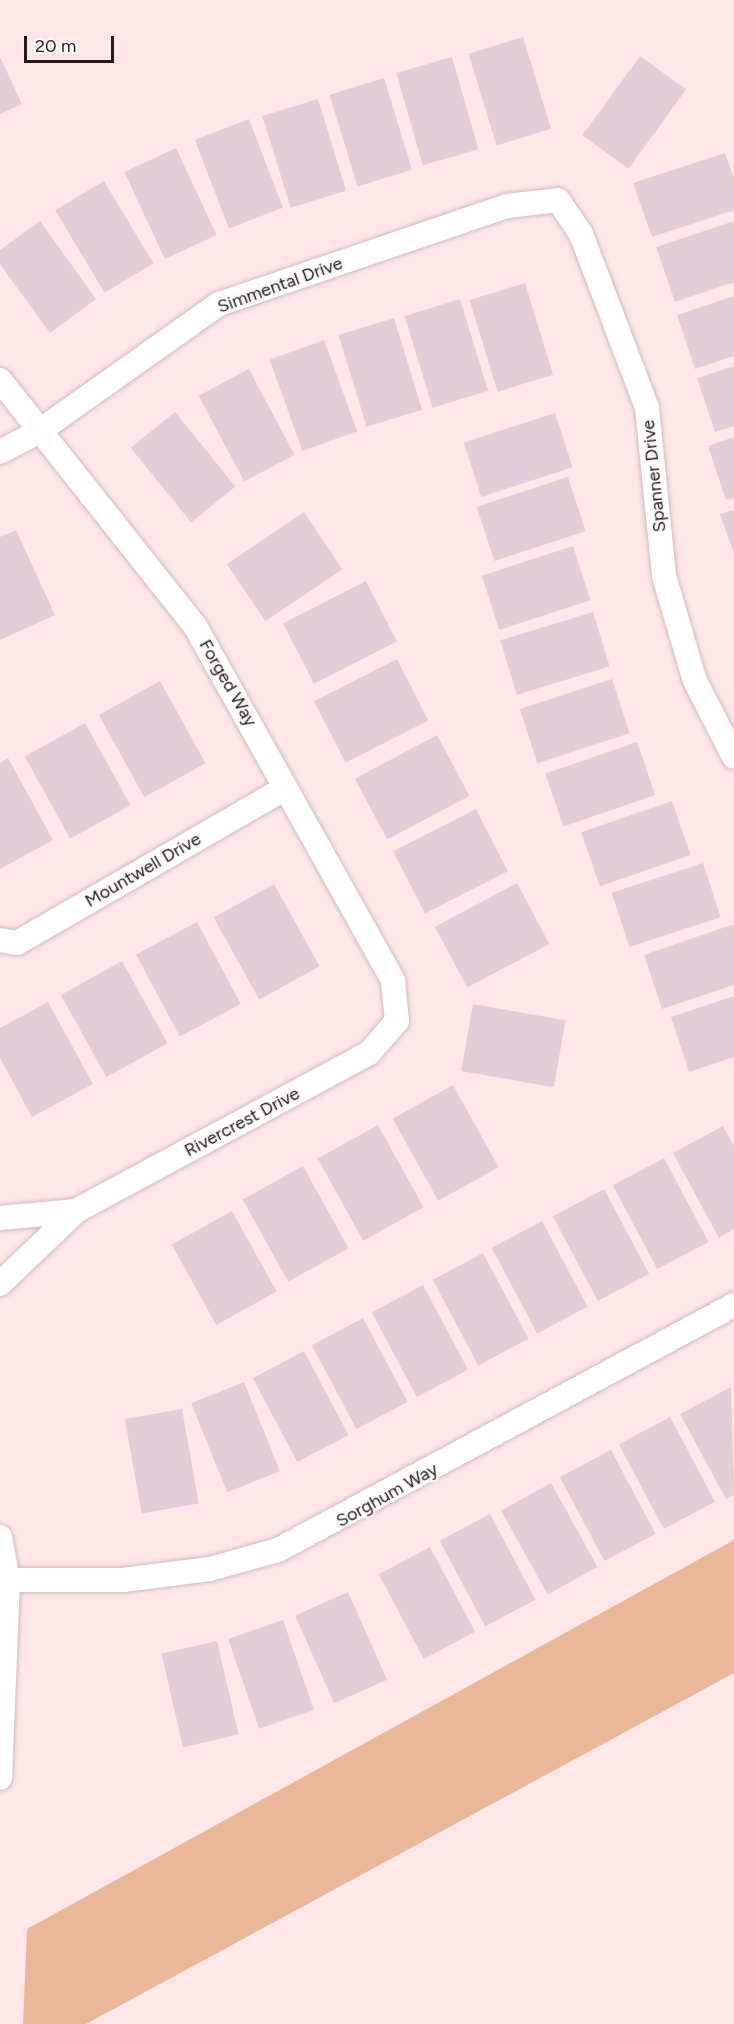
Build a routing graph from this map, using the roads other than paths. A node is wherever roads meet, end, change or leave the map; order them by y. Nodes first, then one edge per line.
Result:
1 (558, 200) joint
2 (0, 380) edge
3 (38, 432) junction
4 (0, 452) edge
5 (734, 757) edge
6 (284, 789) junction
7 (0, 940) edge
8 (397, 1020) joint
9 (76, 1211) junction
10 (0, 1218) edge
11 (0, 1284) edge
12 (734, 1305) edge
13 (0, 1537) edge
14 (8, 1580) junction
15 (0, 1778) edge

1 - 3 street, Simmental Drive
1 - 5 street, Spanner Drive
2 - 3 street, Forged Way
3 - 4 street, Simmental Drive
3 - 6 street, Forged Way
6 - 7 street, Mountwell Drive
6 - 8 street, Forged Way
8 - 9 street, Rivercrest Drive
9 - 10 street, Rivercrest Drive
9 - 11 street, Rivercrest Drive
12 - 14 street, Sorghum Way
13 - 14 street
14 - 15 street

